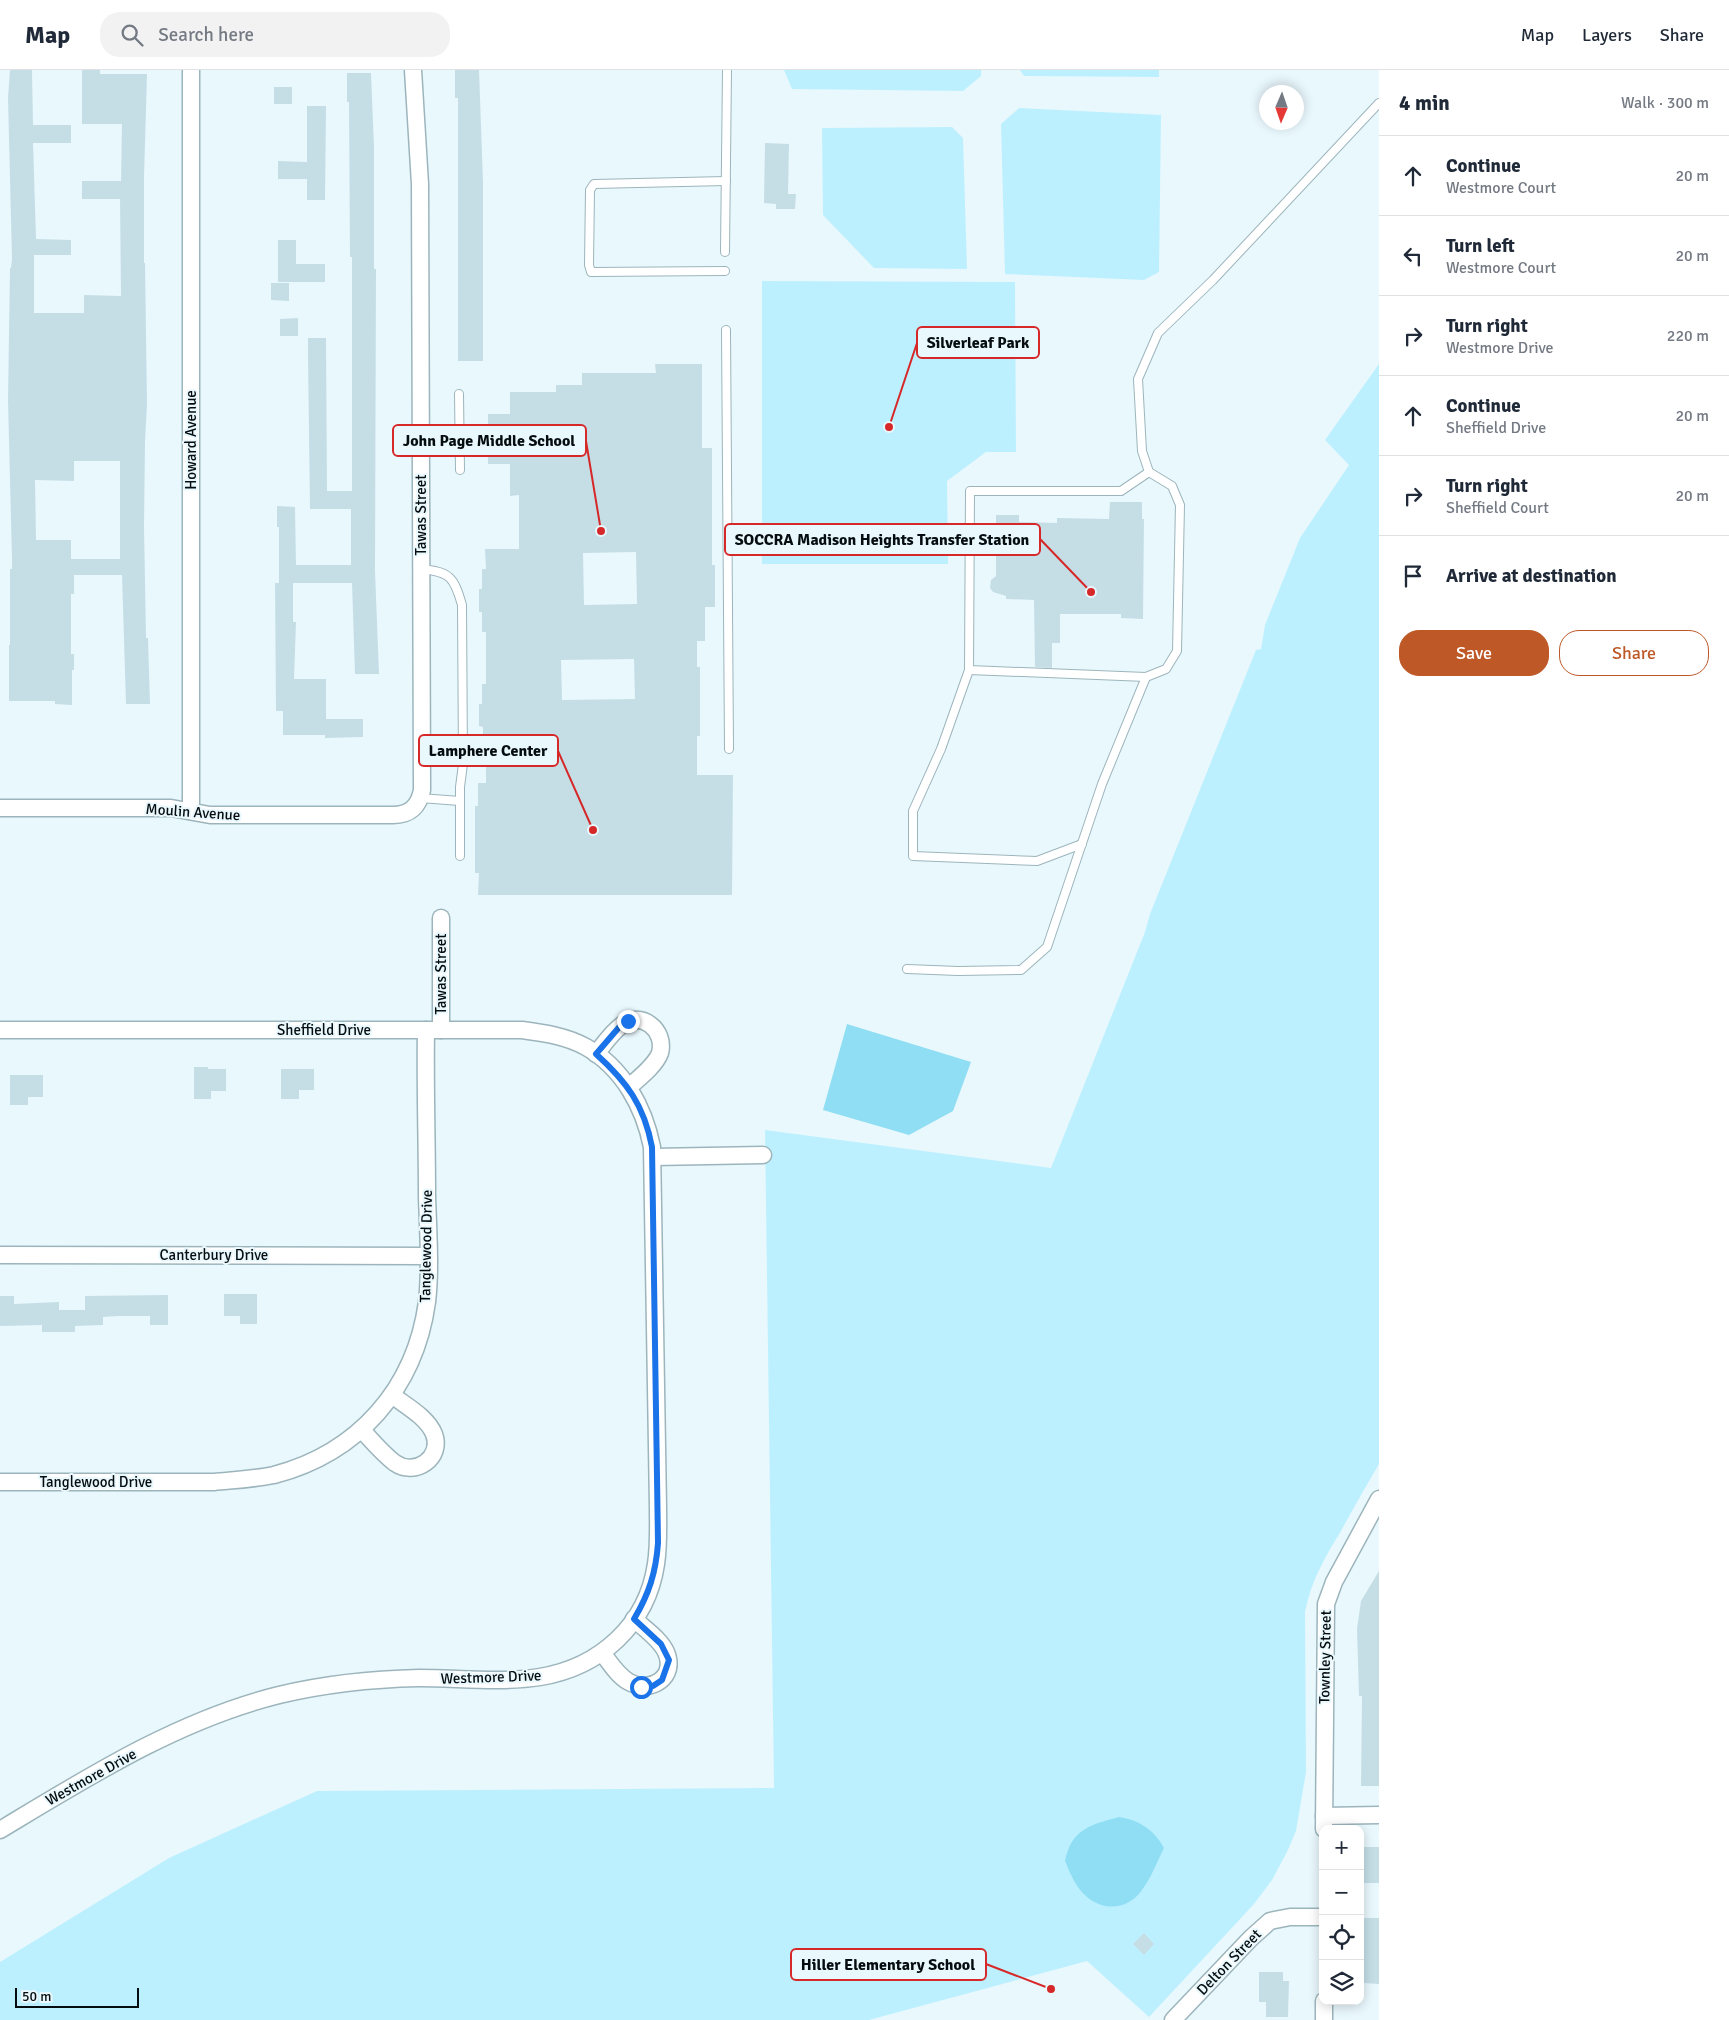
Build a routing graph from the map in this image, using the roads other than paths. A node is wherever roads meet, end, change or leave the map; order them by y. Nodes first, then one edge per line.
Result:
1 (191, 70) edge
2 (413, 70) edge
3 (727, 70) edge
4 (1379, 103) edge
5 (726, 181) junction
6 (725, 252) dead end
7 (725, 271) dead end
8 (726, 330) dead end
9 (459, 394) dead end
10 (421, 438) junction
11 (459, 438) junction
12 (460, 470) dead end
13 (1149, 472) junction
14 (422, 569) junction
15 (969, 670) junction
16 (1146, 677) junction
17 (729, 749) dead end
18 (460, 801) junction
19 (418, 803) junction
20 (0, 808) edge
21 (191, 811) junction
22 (1082, 844) junction
23 (460, 856) dead end
24 (441, 918) dead end
25 (907, 969) dead end
26 (0, 1030) edge
27 (433, 1030) junction
28 (596, 1054) junction
29 (629, 1087) junction
30 (763, 1155) dead end
31 (653, 1157) junction
32 (0, 1255) edge
33 (428, 1256) junction
34 (392, 1394) junction
35 (362, 1430) junction
36 (0, 1482) edge
37 (1379, 1499) edge
38 (634, 1619) junction
39 (602, 1654) junction
40 (1379, 1816) edge
41 (1324, 1822) edge
42 (0, 1830) edge
43 (1319, 1918) edge
44 (1324, 2005) edge
45 (1173, 2020) edge
46 (1324, 2020) edge

1 - 21 street, Howard Avenue
2 - 10 street, Tawas Street
3 - 5 lane
4 - 13 lane
5 - 6 lane
5 - 7 lane
8 - 17 lane
9 - 11 lane
10 - 11 lane
10 - 14 street, Tawas Street
11 - 12 lane
13 - 15 lane
13 - 16 lane
14 - 18 lane
14 - 19 street, Tawas Street
15 - 16 lane
15 - 22 lane
16 - 22 lane
18 - 19 lane
18 - 23 lane
19 - 21 street, Moulin Avenue
20 - 21 street, Moulin Avenue
22 - 25 lane
24 - 27 street, Tawas Street
26 - 27 street, Sheffield Drive
27 - 28 street, Sheffield Drive
27 - 33 street, Tanglewood Drive
28 - 29 street, Sheffield Drive
28 - 29 street
29 - 31 street, Westmore Drive
30 - 31 street
31 - 38 street, Westmore Drive
32 - 33 street, Canterbury Drive
33 - 34 street, Tanglewood Drive
34 - 35 street, Tanglewood Drive
34 - 35 street
35 - 36 street, Tanglewood Drive
37 - 41 street, Townley Street
38 - 39 street, Westmore Drive
38 - 39 street
39 - 42 street, Westmore Drive
40 - 41 street
43 - 45 street, Delton Street
44 - 46 street

